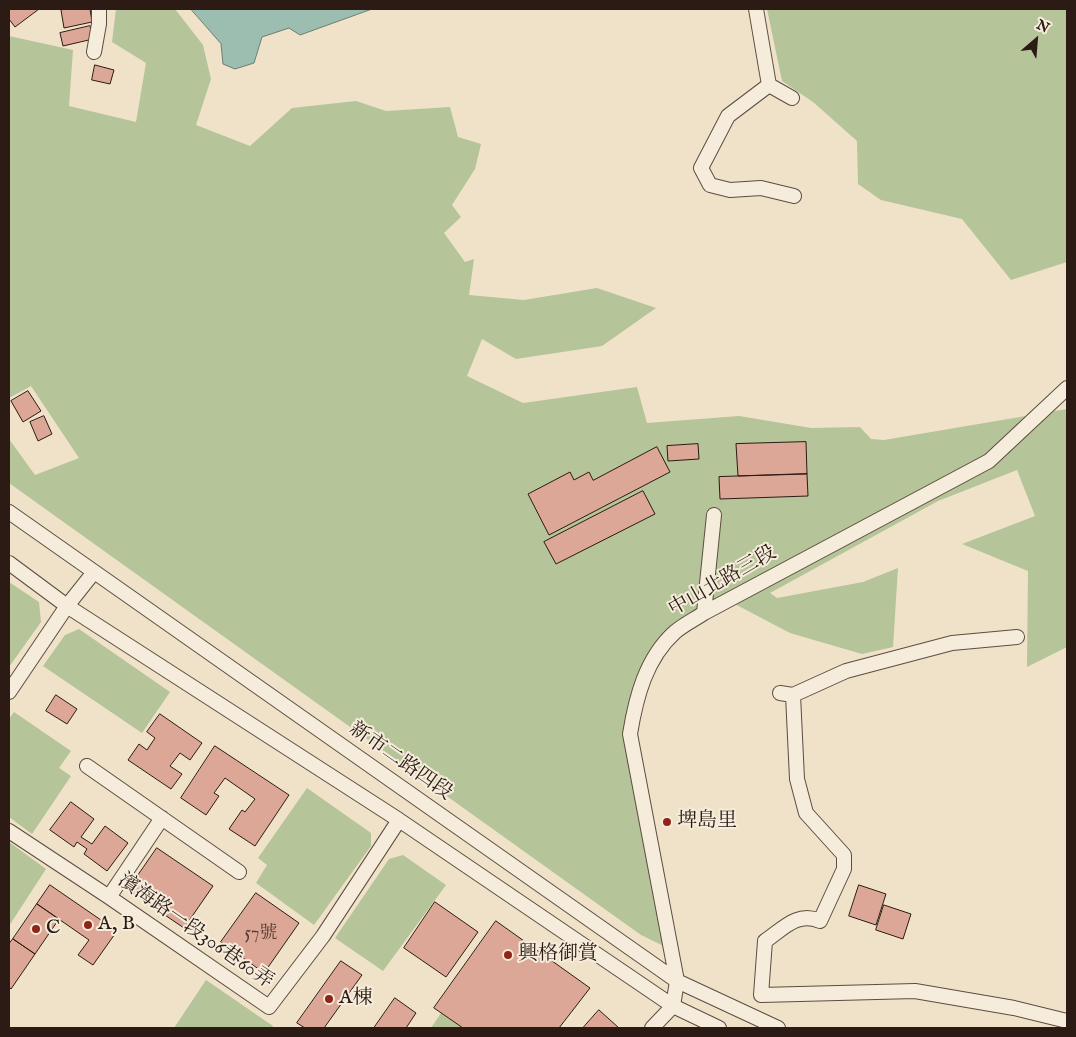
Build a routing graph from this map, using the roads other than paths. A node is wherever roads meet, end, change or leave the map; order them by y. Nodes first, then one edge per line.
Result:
1 (99, 9) edge
2 (756, 9) edge
3 (94, 52) dead end
4 (769, 86) junction
5 (792, 98) dead end
6 (794, 196) dead end
7 (1067, 388) edge
8 (9, 512) edge
9 (714, 515) dead end
10 (9, 563) edge
11 (94, 572) junction
12 (67, 606) junction
13 (704, 613) junction
14 (1017, 637) dead end
15 (9, 692) edge
16 (87, 766) dead end
17 (162, 818) junction
18 (399, 820) junction
19 (9, 831) edge
20 (239, 872) dead end
21 (109, 897) junction
22 (677, 981) junction
23 (760, 995) junction
24 (673, 1006) junction
25 (753, 1017) junction
26 (1067, 1021) edge
27 (652, 1028) edge
28 (719, 1028) edge
29 (778, 1028) edge

1 - 3 street
2 - 4 street
4 - 5 street
4 - 6 street
7 - 13 street, 中山北路三段
8 - 11 street, 新市二路四段
9 - 13 street
10 - 12 street
11 - 12 street
11 - 22 street, 新市二路四段
12 - 15 street
12 - 18 street
13 - 22 street, 中山北路三段
14 - 23 street
16 - 17 street
17 - 20 street
17 - 21 street
18 - 21 street, 濱海路一段306巷60弄
18 - 24 street
19 - 21 street, 濱海路一段306巷60弄
22 - 24 street, 中山北路三段
22 - 25 street, 新市二路四段
23 - 25 street
23 - 26 street
24 - 27 street
24 - 28 street
25 - 29 street, 新市二路四段

